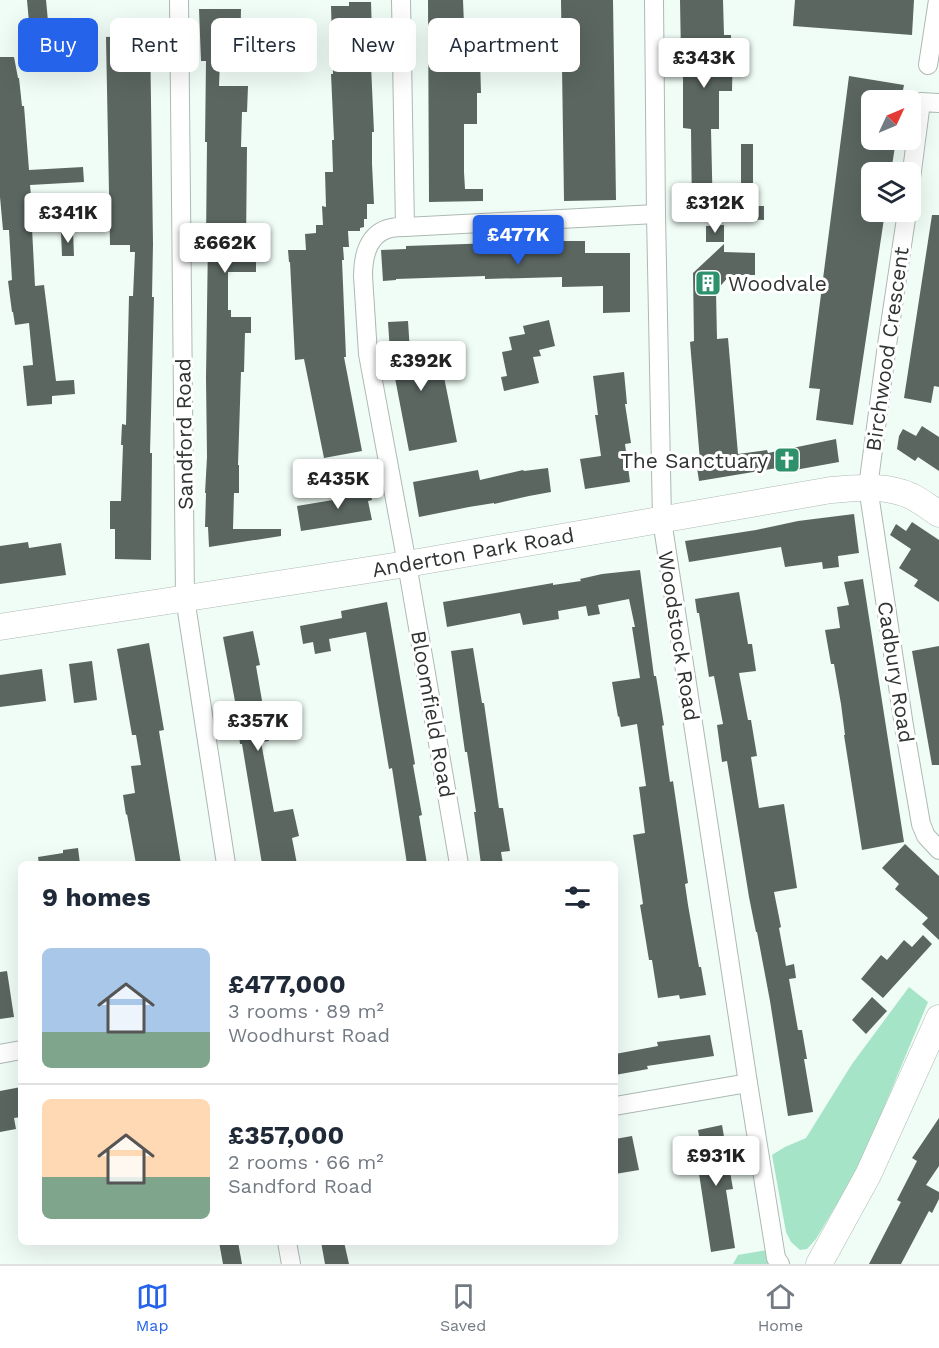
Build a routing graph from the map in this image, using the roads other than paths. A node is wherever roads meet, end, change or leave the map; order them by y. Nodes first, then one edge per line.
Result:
1 (179, 0) edge
2 (401, 0) edge
3 (654, 0) edge
4 (938, 0) edge
5 (928, 65) dead end
6 (939, 103) edge
7 (913, 162) edge
8 (656, 214) junction
9 (905, 222) edge
10 (405, 227) junction
11 (868, 487) junction
12 (939, 514) edge
13 (662, 520) junction
14 (407, 564) junction
15 (185, 598) junction
16 (0, 627) edge
17 (939, 850) edge
18 (226, 861) edge
19 (458, 861) edge
20 (939, 1018) edge
21 (18, 1050) edge
22 (0, 1053) edge
23 (748, 1083) junction
24 (618, 1105) edge
25 (288, 1245) edge
26 (291, 1264) edge
27 (780, 1264) edge
28 (819, 1264) edge

1 - 15 street, Sandford Road
2 - 10 street
3 - 8 street, Woodstock Road
4 - 5 street
6 - 7 street
8 - 10 street
8 - 13 street, Woodstock Road
9 - 11 street, Birchwood Crescent
10 - 14 street, Bloomfield Road
11 - 12 street, Anderton Park Road
11 - 13 street, Anderton Park Road
11 - 17 street, Cadbury Road
13 - 14 street, Anderton Park Road
13 - 23 street, Woodstock Road
14 - 15 street, Anderton Park Road
14 - 19 street, Bloomfield Road
15 - 16 street, Anderton Park Road
15 - 18 street, Sandford Road
20 - 28 street
21 - 22 street
23 - 24 street
23 - 27 street, Woodstock Road
25 - 26 street

